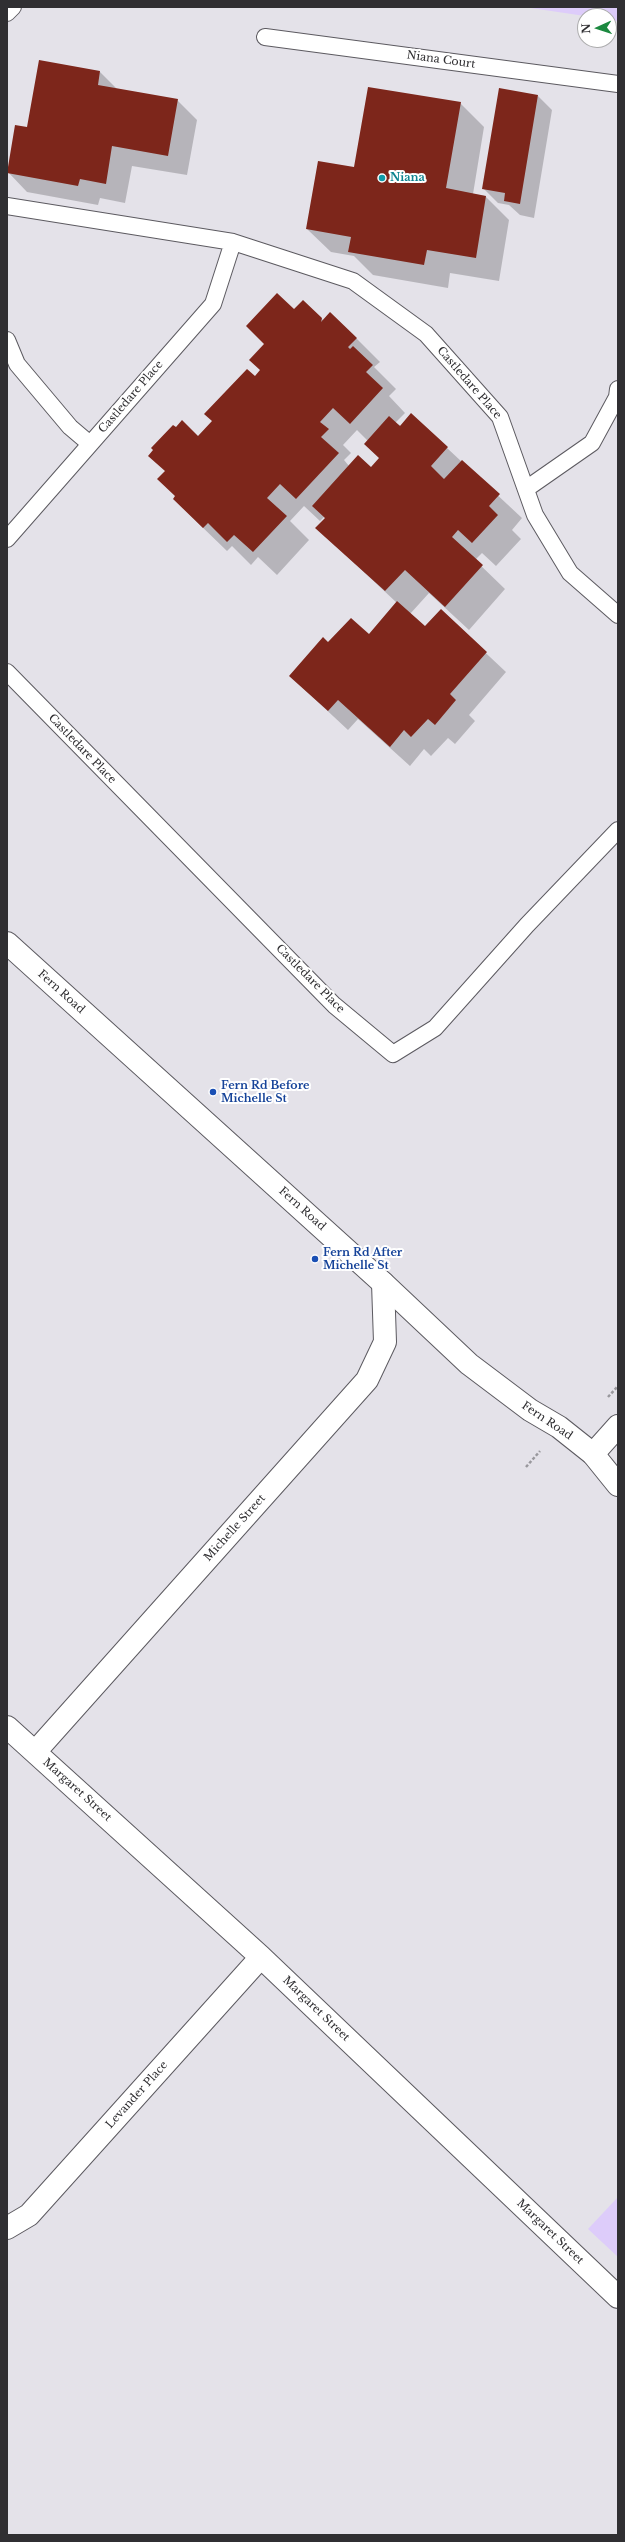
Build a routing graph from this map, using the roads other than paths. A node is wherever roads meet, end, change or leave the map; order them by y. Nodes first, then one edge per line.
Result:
1 (13, 7) edge
2 (7, 13) edge
3 (265, 37) dead end
4 (618, 84) edge
5 (7, 206) edge
6 (233, 242) junction
7 (7, 340) edge
8 (618, 389) edge
9 (90, 444) junction
10 (526, 489) junction
11 (7, 539) edge
12 (618, 615) edge
13 (7, 672) edge
14 (618, 830) edge
15 (7, 943) edge
16 (383, 1283) junction
17 (618, 1426) edge
18 (593, 1454) junction
19 (618, 1485) edge
20 (7, 1727) edge
21 (35, 1752) junction
22 (262, 1957) junction
23 (7, 2228) edge
24 (618, 2297) edge

1 - 2 lane
3 - 4 lane, Niana Court
5 - 6 lane, Castledare Place
6 - 9 lane, Castledare Place
6 - 10 lane, Castledare Place
7 - 9 lane
8 - 10 lane
9 - 11 lane, Castledare Place
10 - 12 lane, Castledare Place
13 - 14 lane, Castledare Place
15 - 16 street, Fern Road
16 - 18 street, Fern Road
16 - 21 street, Michelle Street
17 - 18 street
18 - 19 street, Fern Road
20 - 21 street, Margaret Street
21 - 22 street, Margaret Street
22 - 23 street, Levander Place
22 - 24 street, Margaret Street

